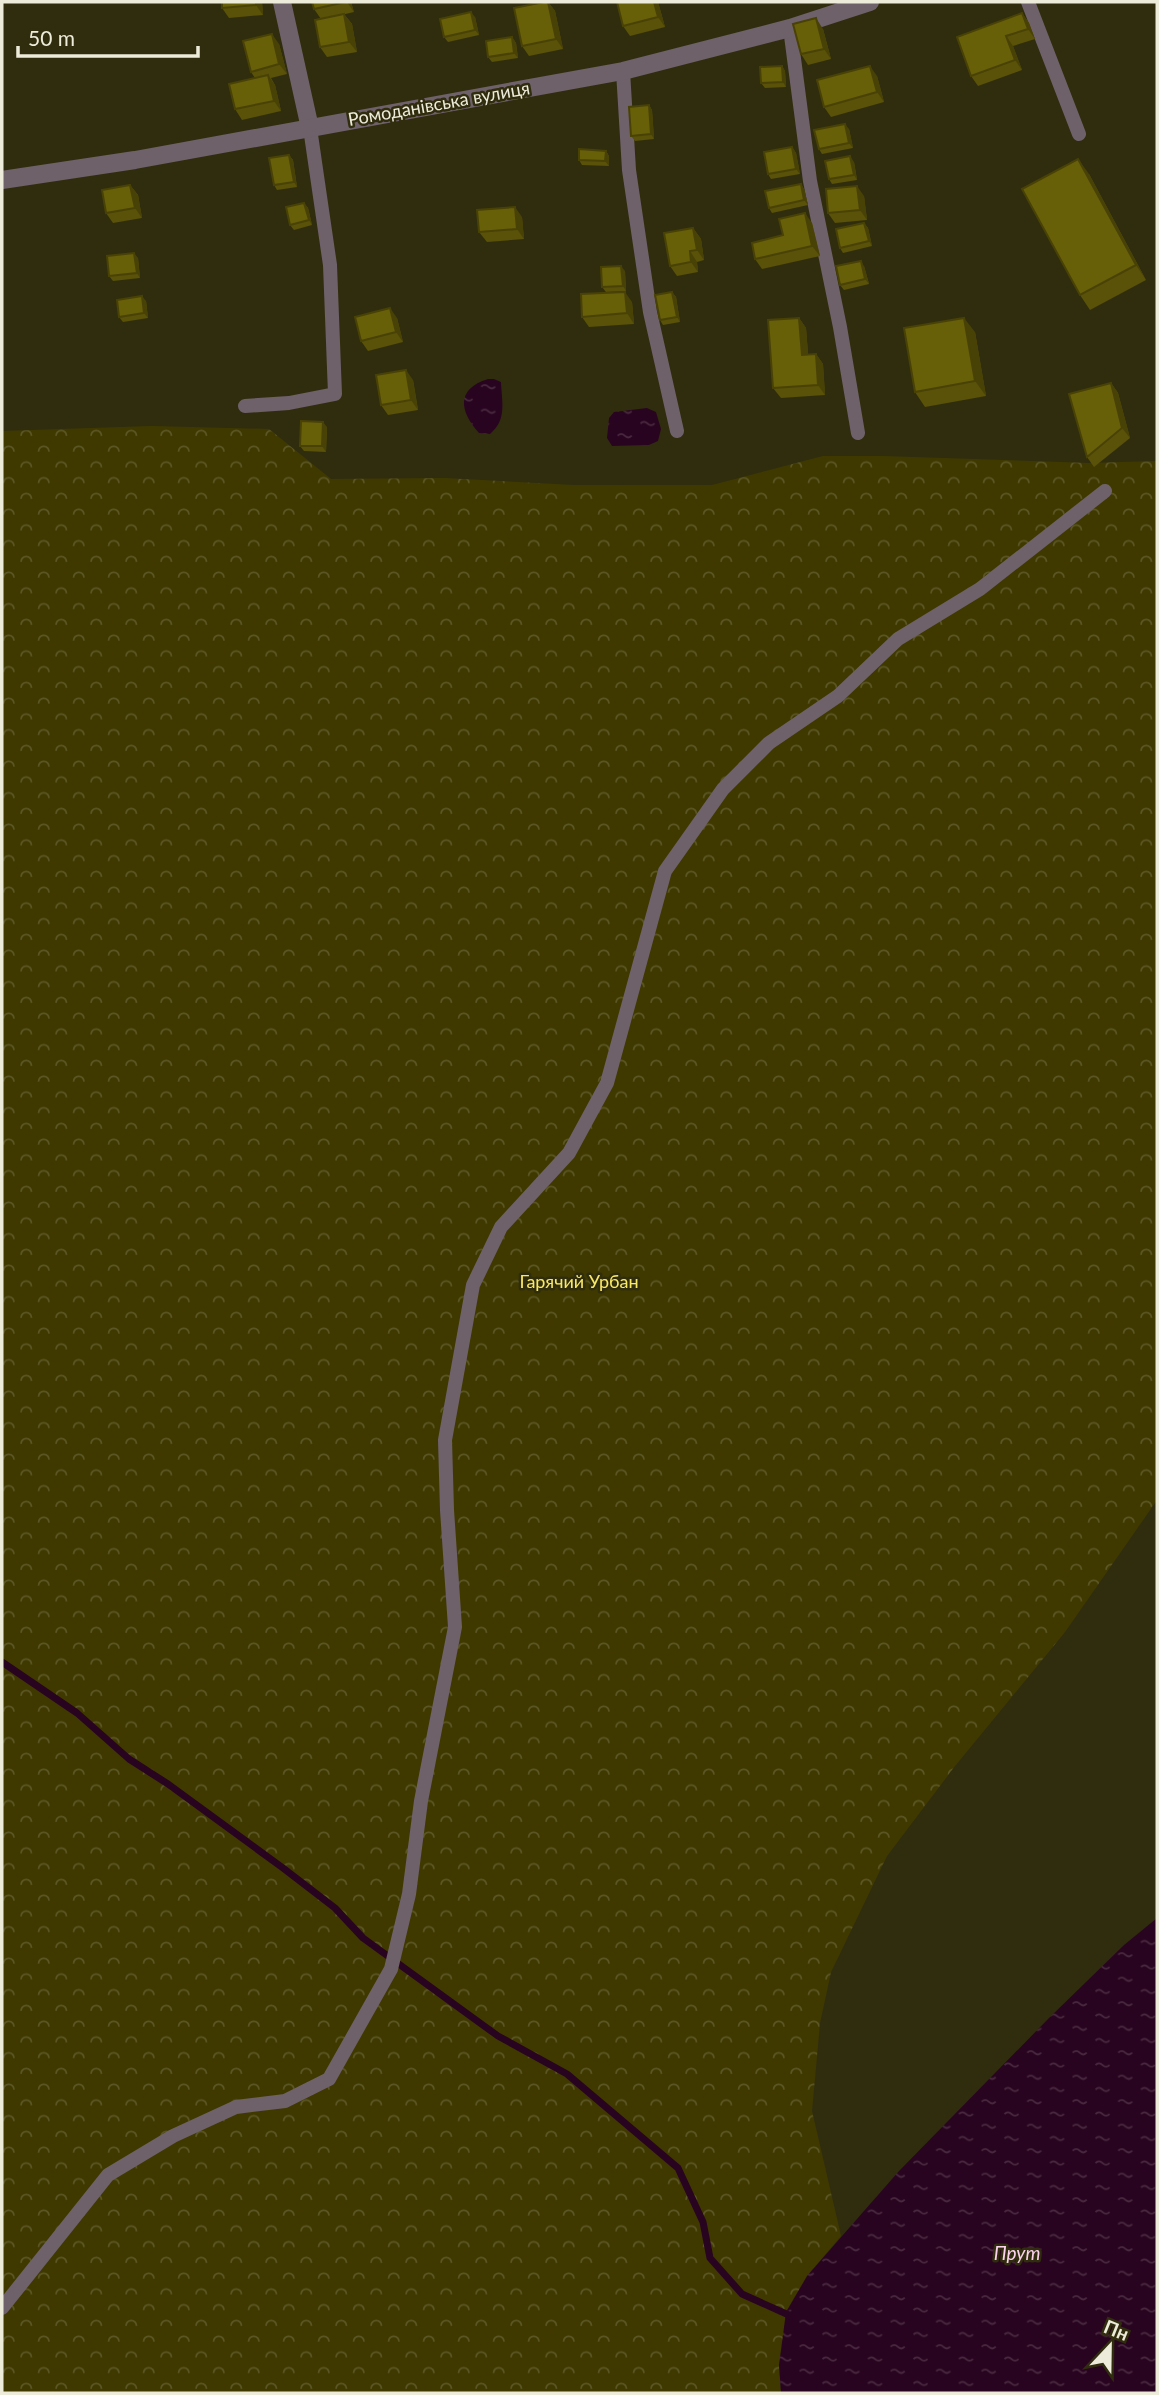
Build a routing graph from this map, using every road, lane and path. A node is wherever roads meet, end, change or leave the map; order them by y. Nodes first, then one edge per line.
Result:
1 (282, 2) edge
2 (870, 2) edge
3 (1028, 2) edge
4 (820, 9) edge
5 (790, 28) junction
6 (623, 71) junction
7 (310, 128) junction
8 (1079, 134) dead end
9 (2, 180) edge
10 (245, 406) dead end
11 (677, 431) dead end
12 (858, 433) dead end
13 (1105, 491) dead end
14 (2, 2308) edge

1 - 7 street
2 - 4 street, Ромоданівська вулиця
3 - 8 lane
4 - 5 street, Ромоданівська вулиця
5 - 6 street, Ромоданівська вулиця
5 - 12 lane
6 - 7 street, Ромоданівська вулиця
6 - 11 lane
7 - 9 street, Ромоданівська вулиця
7 - 10 lane
13 - 14 lane

